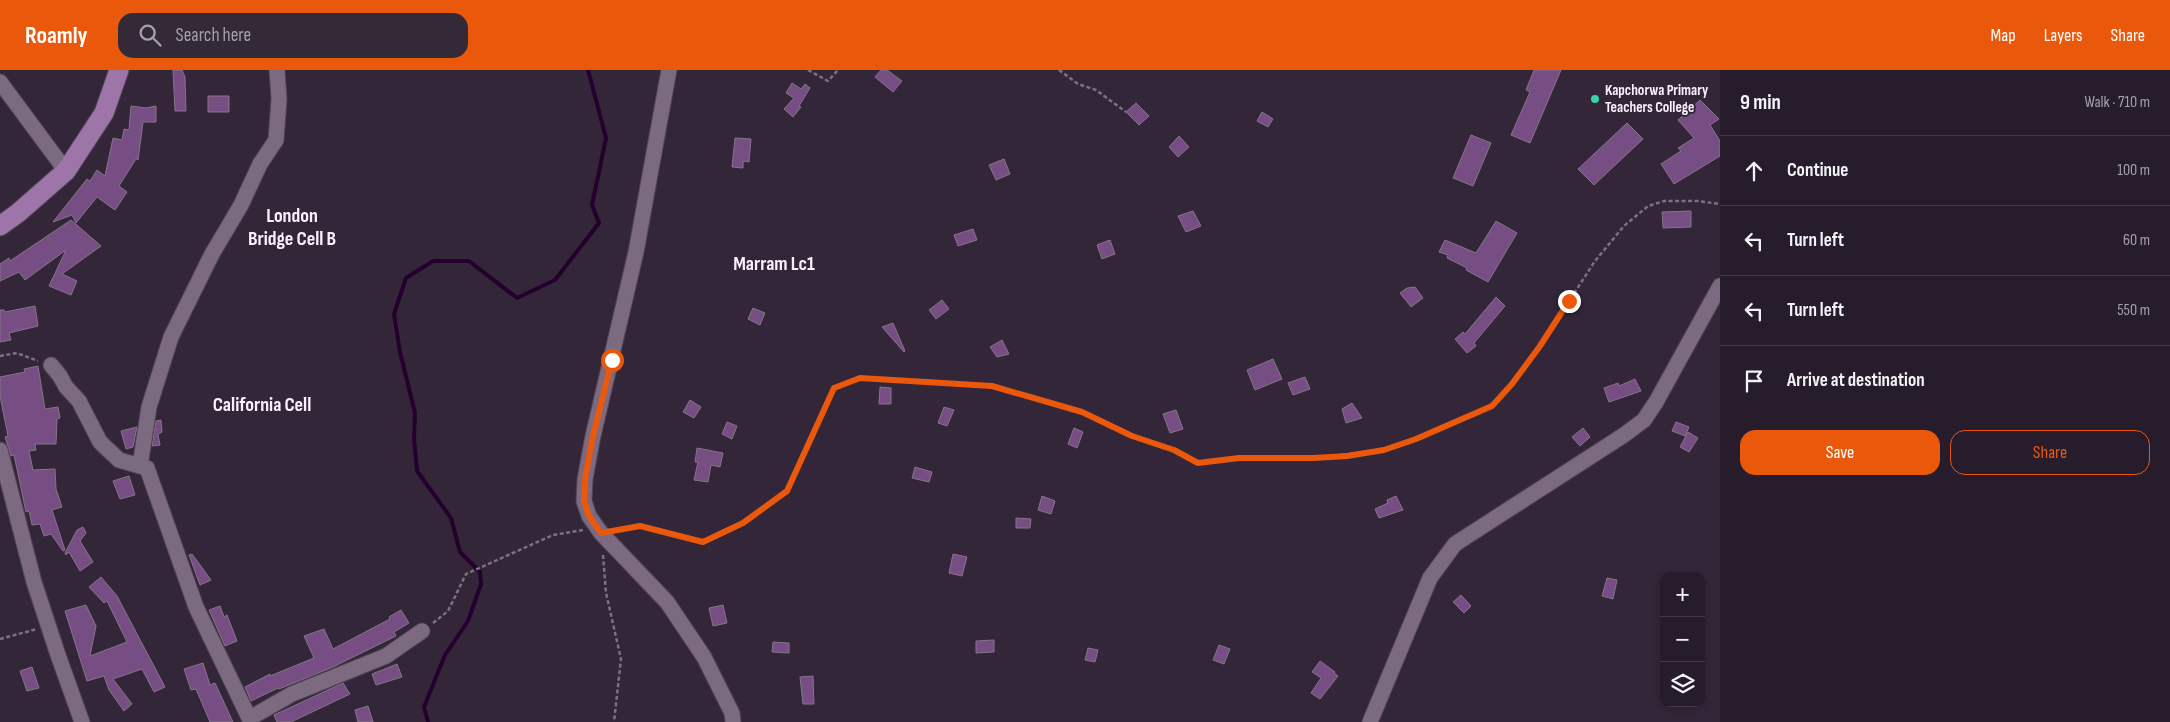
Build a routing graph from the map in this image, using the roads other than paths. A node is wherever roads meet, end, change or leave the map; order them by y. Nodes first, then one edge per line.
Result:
1 (119, 70) edge
2 (278, 70) edge
3 (669, 70) edge
4 (0, 82) edge
5 (66, 171) junction
6 (0, 226) edge
7 (1720, 286) edge
8 (51, 366) road end
9 (0, 450) edge
10 (140, 466) junction
11 (422, 631) road end
12 (251, 720) edge
13 (82, 722) edge
14 (733, 722) edge
15 (1370, 722) edge

1 - 5 main road
2 - 10 street
3 - 14 street
4 - 5 street
5 - 6 main road
7 - 15 street
8 - 10 street
9 - 13 street
10 - 12 street
11 - 12 street

